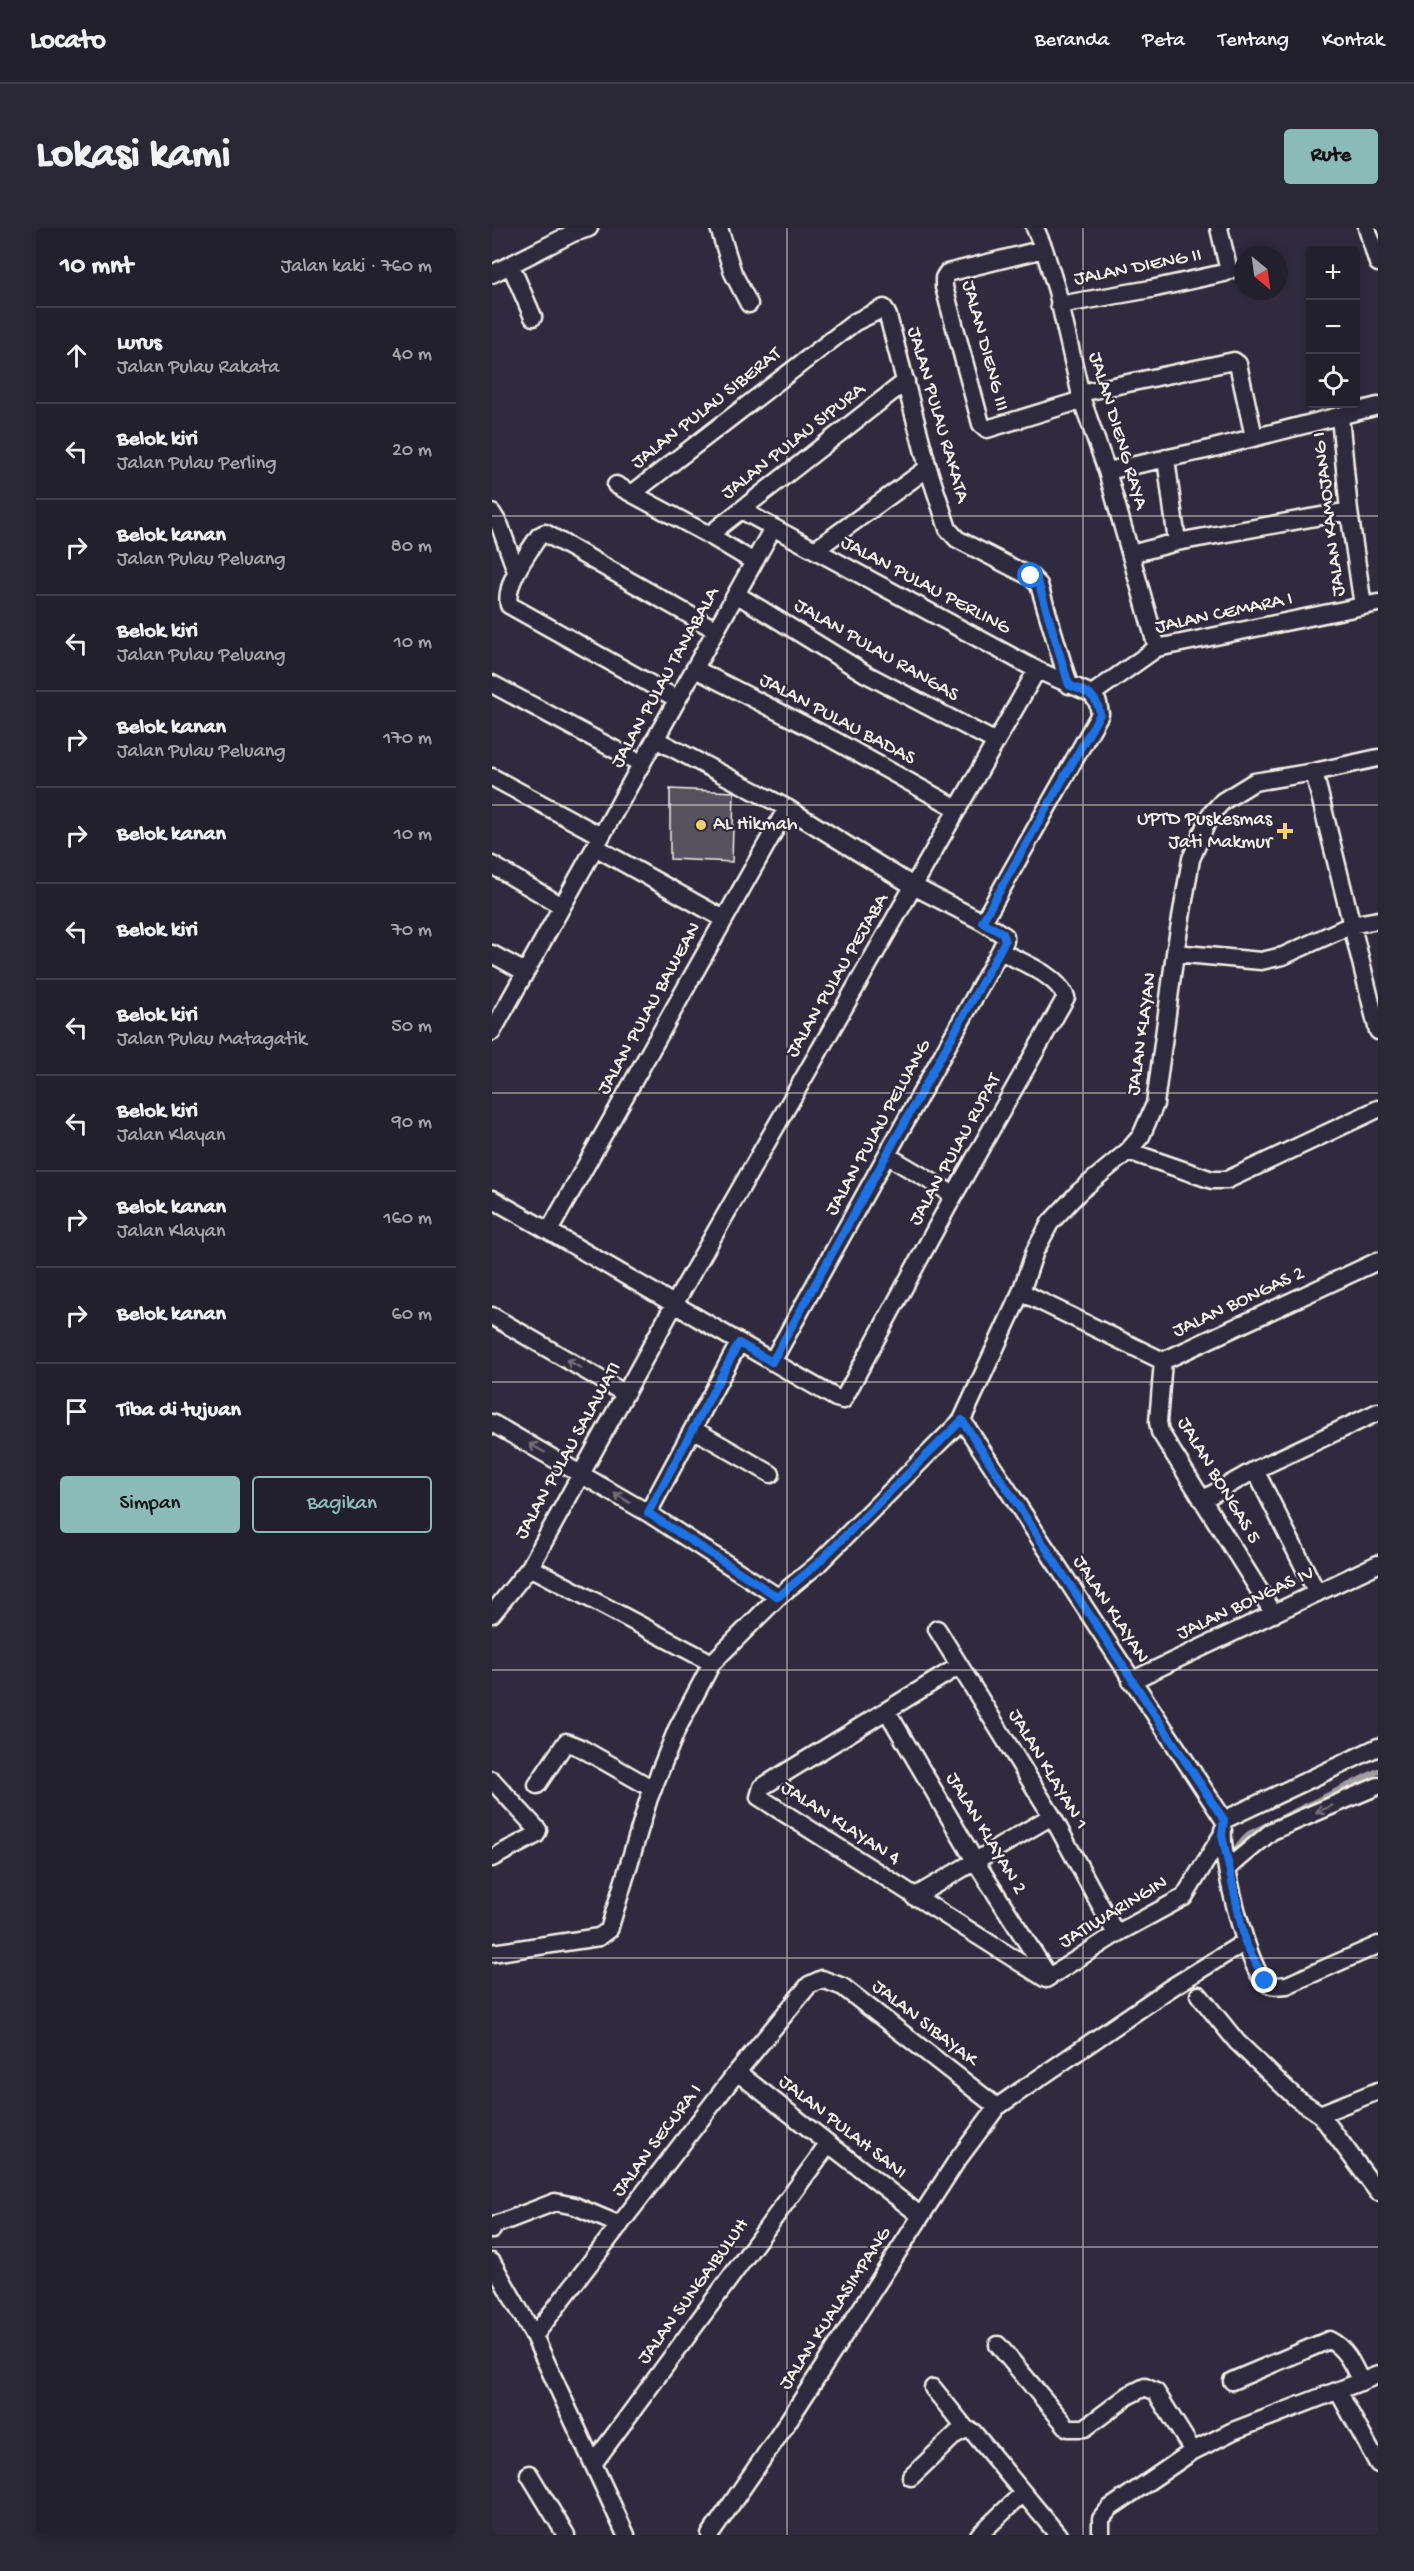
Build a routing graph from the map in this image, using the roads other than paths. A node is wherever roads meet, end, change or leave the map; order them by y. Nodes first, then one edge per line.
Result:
1 (589, 228) edge
2 (719, 228) edge
3 (1035, 228) edge
4 (1219, 228) edge
5 (1367, 228) edge
6 (1044, 249) junction
7 (1378, 263) edge
8 (511, 266) junction
9 (492, 274) edge
10 (748, 304) dead end
11 (1059, 305) junction
12 (888, 316) joint
13 (533, 317) dead end
14 (906, 381) junction
15 (1081, 397) junction
16 (1378, 406) edge
17 (1340, 416) junction
18 (1254, 438) junction
19 (1166, 458) junction
20 (928, 468) junction
21 (1107, 471) junction
22 (616, 485) dead end
23 (633, 493) junction
24 (741, 510) junction
25 (1349, 511) junction
26 (492, 513) edge
27 (773, 528) junction
28 (709, 535) junction
29 (1177, 542) junction
30 (815, 550) junction
31 (1131, 554) junction
32 (754, 562) junction
33 (516, 571) junction
34 (736, 594) junction
35 (1370, 605) edge
36 (716, 630) junction
37 (1157, 648) junction
38 (695, 669) junction
39 (1037, 670) junction
40 (492, 684) edge
41 (1069, 685) junction
42 (1092, 694) junction
43 (677, 699) junction
44 (655, 740) junction
45 (996, 742) junction
46 (1378, 758) edge
47 (642, 764) junction
48 (1314, 772) junction
49 (492, 777) edge
50 (787, 808) junction
51 (958, 809) junction
52 (598, 842) junction
53 (492, 866) edge
54 (913, 886) junction
55 (562, 906) junction
56 (724, 920) junction
57 (1378, 920) edge
58 (982, 922) junction
59 (1351, 925) junction
60 (1000, 951) junction
61 (1175, 953) junction
62 (492, 954) edge
63 (525, 972) junction
64 (1378, 1031) edge
65 (492, 1032) edge
66 (1378, 1109) edge
67 (1128, 1151) junction
68 (888, 1156) junction
69 (954, 1195) junction
70 (492, 1199) edge
71 (549, 1231) junction
72 (1378, 1261) edge
73 (1021, 1292) junction
74 (675, 1303) junction
75 (492, 1316) edge
76 (739, 1343) junction
77 (1163, 1361) junction
78 (772, 1362) junction
79 (624, 1393) junction
80 (1378, 1412) edge
81 (962, 1420) junction
82 (492, 1423) edge
83 (693, 1429) junction
84 (1255, 1470) junction
85 (582, 1474) junction
86 (771, 1474) dead end
87 (1202, 1500) junction
88 (648, 1513) junction
89 (1378, 1564) edge
90 (530, 1567) junction
91 (1317, 1593) junction
92 (778, 1597) junction
93 (492, 1614) edge
94 (1274, 1614) junction
95 (937, 1629) dead end
96 (712, 1663) junction
97 (959, 1666) junction
98 (1131, 1681) junction
99 (887, 1711) junction
100 (1378, 1747) edge
101 (492, 1780) edge
102 (537, 1785) dead end
103 (1378, 1785) edge
104 (653, 1789) junction
105 (1052, 1816) junction
106 (1223, 1828) junction
107 (492, 1858) edge
108 (975, 1861) junction
109 (1228, 1868) junction
110 (914, 1897) junction
111 (1116, 1934) junction
112 (1245, 1942) junction
113 (1378, 1945) edge
114 (492, 1953) edge
115 (1046, 1977) junction
116 (822, 1979) joint
117 (1199, 1995) dead end
118 (737, 2072) junction
119 (1378, 2091) edge
120 (997, 2107) junction
121 (1320, 2114) junction
122 (828, 2145) junction
123 (1378, 2192) edge
124 (921, 2216) junction
125 (620, 2225) junction
126 (492, 2230) edge
127 (492, 2262) edge
128 (534, 2336) junction
129 (998, 2345) dead end
130 (1378, 2375) edge
131 (1232, 2381) dead end
132 (1360, 2382) junction
133 (933, 2388) dead end
134 (1338, 2391) junction
135 (966, 2429) junction
136 (1193, 2451) junction
137 (592, 2464) junction
138 (1378, 2464) edge
139 (529, 2474) dead end
140 (911, 2477) dead end
141 (1023, 2493) junction
142 (566, 2535) edge
143 (626, 2535) edge
144 (710, 2535) edge
145 (979, 2535) edge
146 (1058, 2535) edge
147 (1101, 2535) edge

1 - 8 street
2 - 10 street
3 - 6 street, JALAN DIENG RAYA
4 - 11 street, JALAN DIENG II
5 - 7 street
6 - 11 street, JALAN DIENG RAYA
6 - 15 street, JALAN DIENG III
8 - 9 street
8 - 13 street
11 - 15 street, JALAN DIENG RAYA
12 - 14 street, JALAN PULAU RAKATA
12 - 23 street, JALAN PULAU SIBERAT
14 - 20 street, JALAN PULAU RAKATA
14 - 24 street, JALAN PULAU SIPURA
15 - 18 street
15 - 21 street, JALAN DIENG RAYA
16 - 17 street
17 - 18 street
17 - 25 street, JALAN KAMOJANG I
18 - 19 street
19 - 21 street
19 - 29 street
20 - 30 street
20 - 41 street, JALAN PULAU RAKATA
21 - 31 street, JALAN DIENG RAYA
22 - 23 street
23 - 28 street, JALAN PULAU SIBERAT
24 - 27 street, JALAN PULAU PERLING
24 - 28 street, JALAN PULAU SIPURA
25 - 29 street
25 - 35 street, JALAN KAMOJANG I
26 - 33 street
27 - 30 street, JALAN PULAU PERLING
27 - 32 street, JALAN PULAU TANABALA
28 - 32 street, JALAN PULAU SIBERAT
29 - 31 street
30 - 39 street, JALAN PULAU PERLING
31 - 37 street, JALAN DIENG RAYA
32 - 34 street, JALAN PULAU TANABALA
33 - 36 street
33 - 43 street
34 - 36 street, JALAN PULAU TANABALA
34 - 45 street, JALAN PULAU RANGAS
35 - 37 street, JALAN CEMARA I
36 - 38 street, JALAN PULAU TANABALA
37 - 42 street, JALAN CEMARA I
38 - 43 street, JALAN PULAU TANABALA
38 - 51 street, JALAN PULAU BADAS
39 - 41 street, JALAN PULAU PERLING
39 - 45 street, JALAN PULAU PEJABA
40 - 47 street
41 - 42 street, JALAN PULAU PERLING
42 - 58 street
43 - 44 street, JALAN PULAU TANABALA
44 - 47 street, JALAN PULAU TANABALA
44 - 50 street
45 - 51 street, JALAN PULAU PEJABA
46 - 48 street, JALAN KLAYAN
47 - 52 street, JALAN PULAU TANABALA
48 - 59 street
48 - 61 street, JALAN KLAYAN
49 - 52 street
50 - 54 street
50 - 56 street, JALAN PULAU BAWEAN
51 - 54 street, JALAN PULAU PEJABA
52 - 55 street, JALAN PULAU TANABALA
52 - 56 street
53 - 55 street
54 - 58 street
54 - 74 street, JALAN PULAU PEJABA
55 - 63 street, JALAN PULAU TANABALA
56 - 71 street, JALAN PULAU BAWEAN
57 - 59 street
58 - 60 street
59 - 61 street
59 - 64 street
60 - 68 street, JALAN PULAU PELUANG
60 - 69 street, JALAN PULAU RUPAT
61 - 67 street, JALAN KLAYAN
62 - 63 street
63 - 65 street, JALAN PULAU TANABALA
66 - 67 street
67 - 73 street, JALAN KLAYAN
68 - 69 street
68 - 78 street, JALAN PULAU PELUANG
69 - 78 street, JALAN PULAU RUPAT
70 - 71 street
71 - 74 street
72 - 77 street, JALAN BONGAS 2
73 - 77 street, JALAN BONGAS 2
73 - 81 street, JALAN KLAYAN
74 - 76 street
74 - 79 street, JALAN PULAU SALAWATI
79 -> 75 street
76 - 78 street
76 - 83 street
77 - 87 street, JALAN BONGAS 5
79 - 85 street, JALAN PULAU SALAWATI
80 - 84 street
81 - 92 street, JALAN KLAYAN
81 - 98 street, JALAN KLAYAN
85 -> 82 street
83 - 86 street
83 - 88 street
84 - 87 street
84 - 91 street
88 -> 85 street
85 - 90 street, JALAN PULAU SALAWATI
87 - 94 street, JALAN BONGAS 5
88 - 92 street
89 - 91 street, JALAN BONGAS IV
90 - 93 street, JALAN PULAU SALAWATI
90 - 96 street
91 - 94 street, JALAN BONGAS IV
92 - 96 street, JALAN KLAYAN
94 - 98 street, JALAN BONGAS IV
95 - 97 street, JALAN KLAYAN 1
96 - 104 street, JALAN KLAYAN
97 - 99 street, JALAN KLAYAN 4
97 - 105 street, JALAN KLAYAN 1
98 - 106 street, JALAN KLAYAN
99 - 108 street, JALAN KLAYAN 2
99 - 110 street, JALAN KLAYAN 4
100 - 106 street
101 - 107 street
102 - 104 street
103 -> 109 street
104 - 114 street, JALAN KLAYAN
105 - 108 street
105 - 111 street, JALAN KLAYAN 1
106 - 109 street
106 - 111 street, JATIWARINGIN
108 - 110 street
108 - 115 street, JALAN KLAYAN 2
109 - 112 street
110 - 115 street, JALAN KLAYAN 4
111 - 115 street, JATIWARINGIN
112 - 113 street
112 - 120 street, JALAN KUALASIMPANG
116 - 118 street, JALAN SECURA I
116 - 120 street, JALAN SIBAYAK
117 - 121 street
118 - 122 street, JALAN PULAH SANI
118 - 125 street, JALAN SECURA I
119 - 121 street
120 - 124 street, JALAN KUALASIMPANG
121 - 123 street
122 - 124 street, JALAN PULAH SANI
122 - 137 street, JALAN SUNGAIBULUH
124 - 144 street, JALAN KUALASIMPANG
125 - 126 street
125 - 128 street, JALAN SECURA I
127 - 128 street
128 - 137 street
129 - 136 street
130 - 132 street
131 - 132 street
132 - 134 street
133 - 135 street
134 - 136 street
134 - 138 street
135 - 140 street
135 - 141 street
136 - 147 street
137 - 143 street
139 - 142 street
141 - 145 street
141 - 146 street

